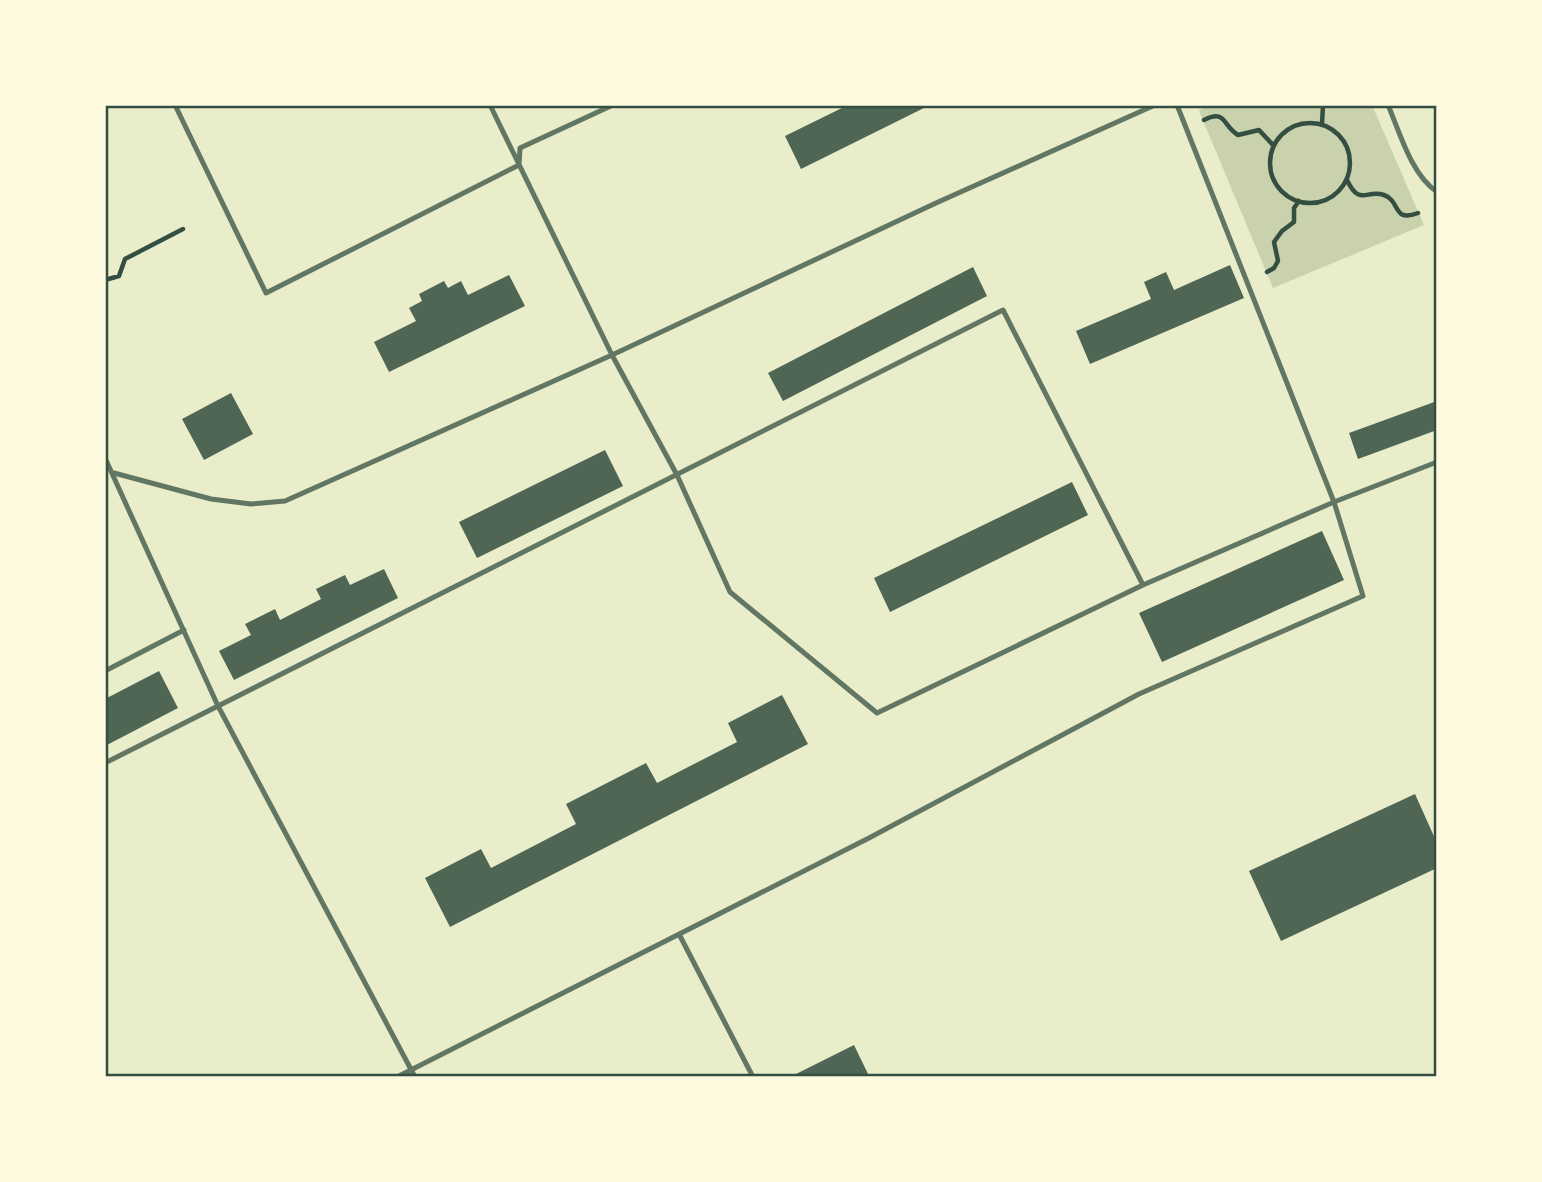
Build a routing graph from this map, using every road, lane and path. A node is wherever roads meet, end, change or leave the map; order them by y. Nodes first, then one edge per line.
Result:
1 (175, 105) edge
2 (491, 105) edge
3 (614, 105) edge
4 (1155, 105) edge
5 (1177, 105) edge
6 (1323, 105) edge
7 (1388, 105) edge
8 (1204, 120) dead end
9 (1322, 125) junction
10 (1274, 146) junction
11 (519, 165) junction
12 (1346, 180) junction
13 (1437, 192) edge
14 (1299, 201) junction
15 (1418, 213) dead end
16 (183, 229) dead end
17 (1267, 272) dead end
18 (105, 280) edge
19 (612, 355) junction
20 (105, 458) edge
21 (1437, 462) edge
22 (114, 473) junction
23 (677, 475) junction
24 (1334, 502) junction
25 (1143, 585) junction
26 (184, 631) junction
27 (105, 671) edge
28 (218, 706) junction
29 (105, 763) edge
30 (679, 934) junction
31 (411, 1070) junction
32 (397, 1077) edge
33 (415, 1077) edge
34 (753, 1077) edge

1 - 11 lane
2 - 11 lane
3 - 11 lane
4 - 19 lane
5 - 24 lane
6 - 9 path
7 - 13 lane
8 - 10 path
9 - 10 path
9 - 12 path
10 - 14 path
11 - 19 lane
12 - 14 path
12 - 15 path
14 - 17 path
16 - 18 path
19 - 22 lane
19 - 23 lane
20 - 22 lane
21 - 24 lane
22 - 26 lane
23 - 25 lane
23 - 25 lane
23 - 28 lane
24 - 25 lane
24 - 30 lane
26 - 27 lane
26 - 28 lane
28 - 29 lane
28 - 31 lane
30 - 31 lane
30 - 34 lane
31 - 32 lane
31 - 33 lane

